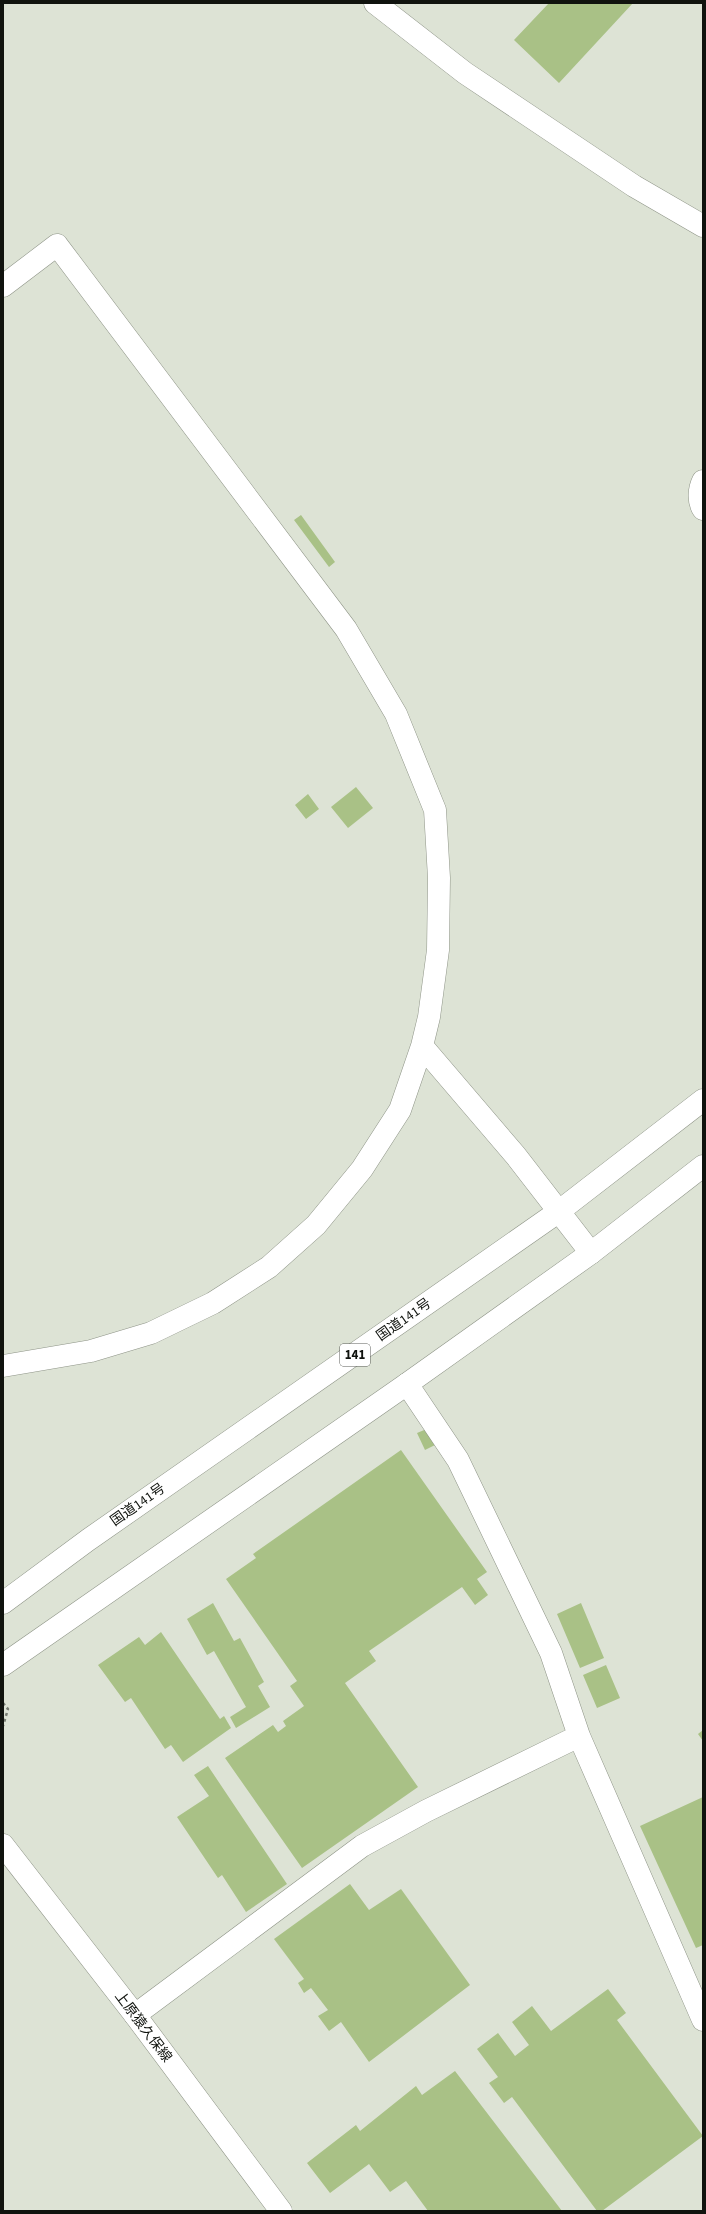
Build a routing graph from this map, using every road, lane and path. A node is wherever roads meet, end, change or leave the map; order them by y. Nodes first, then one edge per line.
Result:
1 (374, 3) edge
2 (703, 226) edge
3 (3, 286) edge
4 (703, 481) edge
5 (703, 509) edge
6 (422, 1046) junction
7 (703, 1100) edge
8 (703, 1166) edge
9 (558, 1212) junction
10 (591, 1253) junction
11 (3, 1366) edge
12 (407, 1384) junction
13 (3, 1603) edge
14 (3, 1665) edge
15 (3, 1703) edge
16 (3, 1726) edge
17 (579, 1736) junction
18 (3, 1845) edge
19 (135, 2015) junction
20 (703, 2020) edge
21 (281, 2211) edge

1 - 2 main road
3 - 6 main road
4 - 5 main road
6 - 9 main road
6 - 11 main road
7 - 9 main road, 国道141号 / 141
8 - 10 main road
9 - 10 main road
9 - 13 main road, 国道141号 / 141
10 - 12 main road
12 - 14 main road
12 - 17 main road
15 - 16 path
17 - 19 main road
17 - 20 main road
18 - 19 main road, 上原猿久保線
19 - 21 main road, 上原猿久保線

